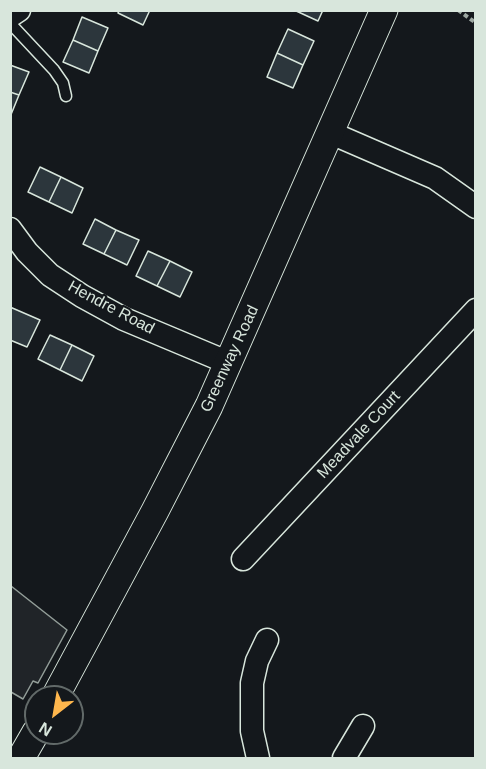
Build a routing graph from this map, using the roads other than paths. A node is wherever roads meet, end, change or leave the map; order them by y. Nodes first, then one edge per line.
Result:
1 (19, 10) edge
2 (384, 10) edge
3 (10, 16) edge
4 (10, 23) edge
5 (66, 96) dead end
6 (331, 133) junction
7 (476, 207) edge
8 (10, 229) edge
9 (476, 310) edge
10 (229, 363) junction
11 (243, 559) dead end
12 (267, 640) dead end
13 (61, 685) edge
14 (363, 726) dead end
15 (258, 759) edge
16 (344, 759) edge

1 - 3 street
2 - 6 street, Greenway Road
4 - 5 lane
6 - 7 street
6 - 10 street, Greenway Road
8 - 10 street, Hendre Road
9 - 11 street, Meadvale Court
10 - 13 street, Greenway Road
12 - 15 street
14 - 16 street

